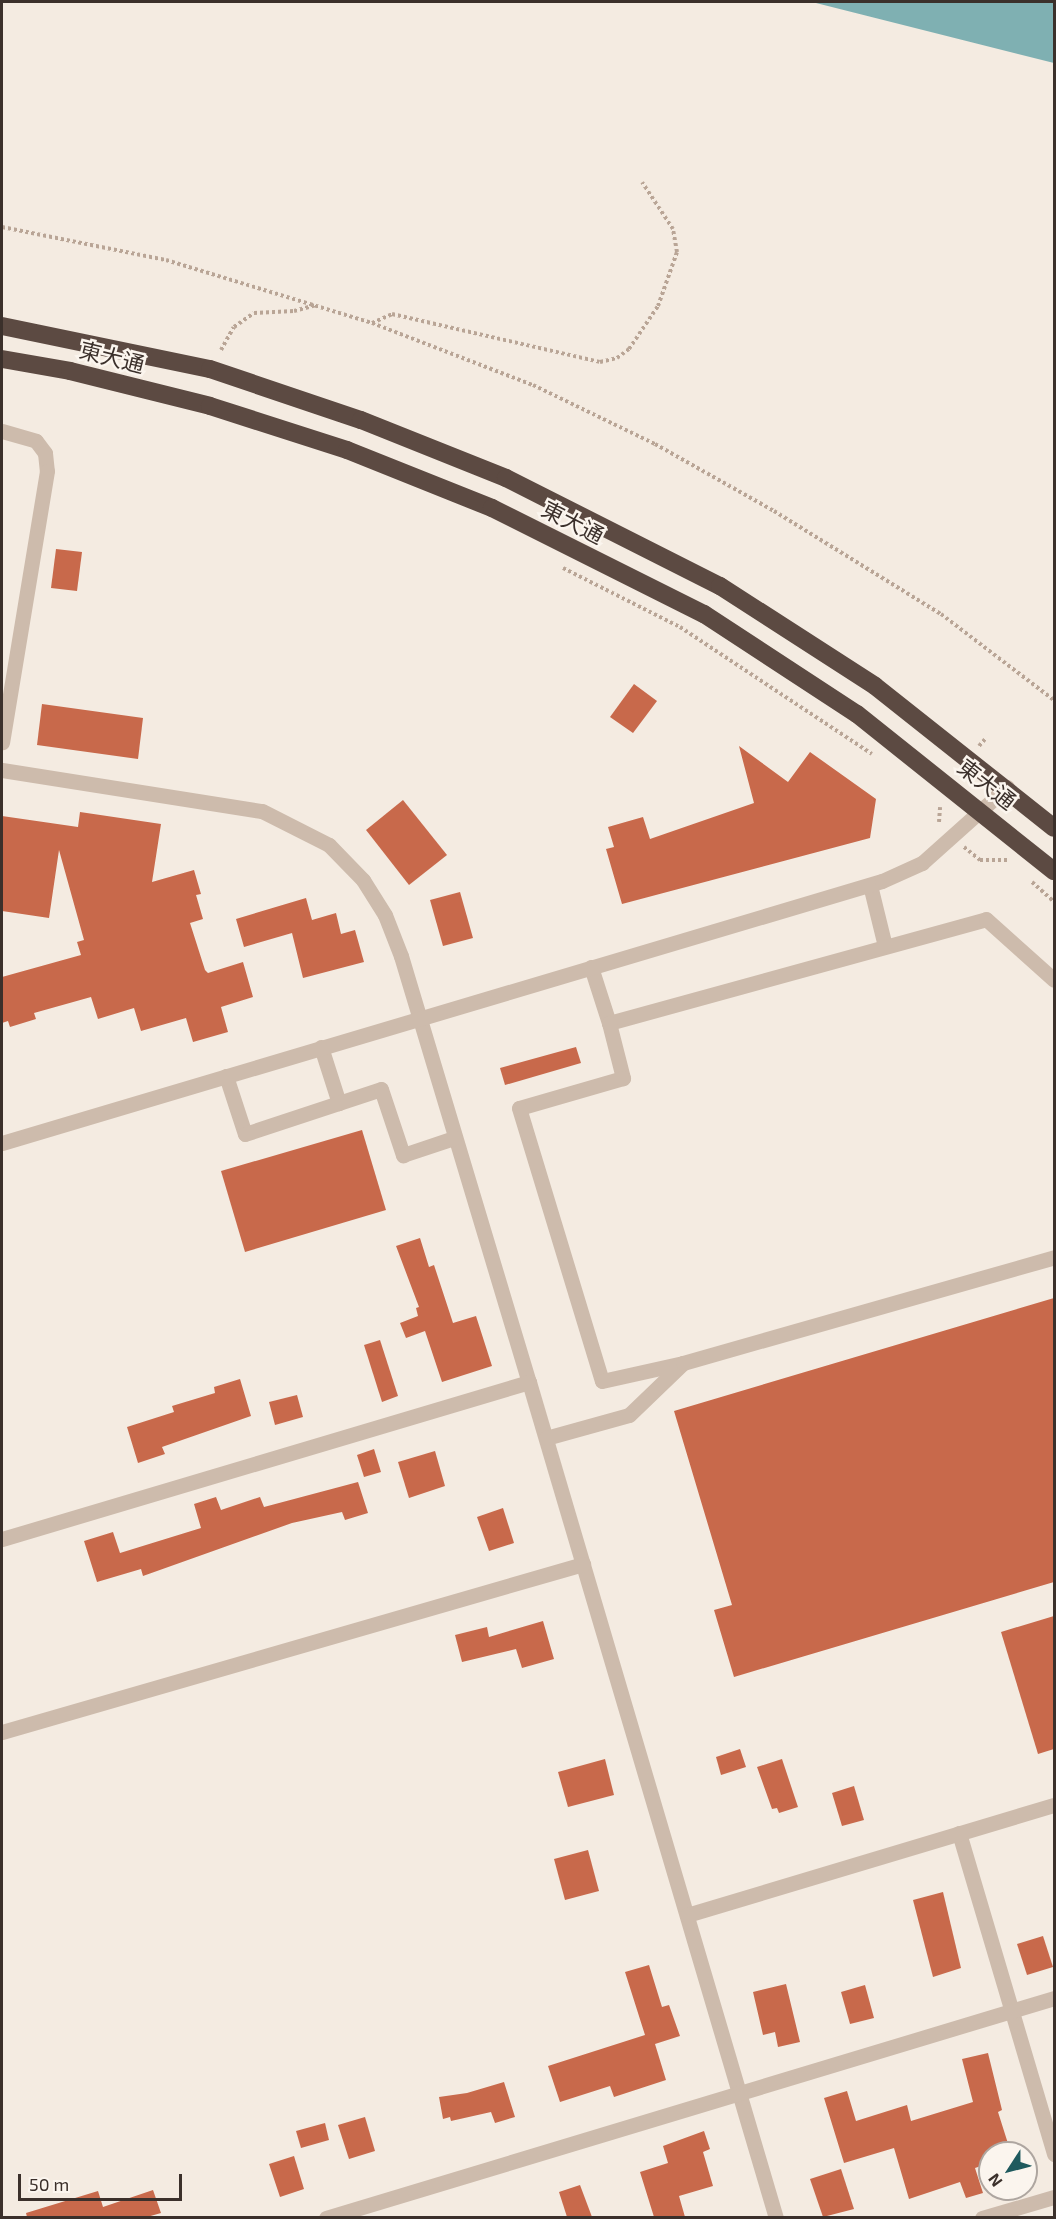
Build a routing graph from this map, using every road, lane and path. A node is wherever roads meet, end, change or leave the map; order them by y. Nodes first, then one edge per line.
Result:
1 (642, 182) dead end
2 (2, 227) edge
3 (316, 305) junction
4 (372, 323) junction
5 (2, 326) edge
6 (221, 350) dead end
7 (2, 359) edge
8 (2, 431) edge
9 (558, 565) dead end
10 (1054, 700) edge
11 (985, 739) dead end
12 (2, 742) edge
13 (969, 758) junction
14 (880, 760) dead end
15 (2, 770) edge
16 (948, 784) junction
17 (1007, 787) junction
18 (983, 811) junction
19 (1054, 828) edge
20 (953, 838) junction
21 (1016, 867) dead end
22 (1054, 871) edge
23 (1024, 874) dead end
24 (870, 885) junction
25 (1054, 902) edge
26 (885, 946) junction
27 (591, 967) junction
28 (1054, 980) edge
29 (417, 1019) junction
30 (609, 1023) junction
31 (321, 1047) junction
32 (226, 1076) junction
33 (339, 1103) junction
34 (454, 1138) junction
35 (2, 1143) edge
36 (1054, 1257) edge
37 (683, 1363) junction
38 (529, 1382) junction
39 (546, 1438) junction
40 (2, 1539) edge
41 (583, 1564) junction
42 (2, 1732) edge
43 (1054, 1805) edge
44 (959, 1833) junction
45 (687, 1915) junction
46 (1054, 1998) edge
47 (1010, 2011) junction
48 (739, 2093) junction
49 (1054, 2154) edge
50 (1054, 2196) edge
51 (326, 2217) edge
52 (776, 2217) edge
53 (982, 2217) edge

1 - 4 path
2 - 3 path
3 - 4 path
3 - 6 path
4 - 10 path
5 - 13 highway, 東大通
7 - 16 highway, 東大通
8 - 12 street
9 - 14 path
11 - 13 path
13 - 17 highway, 東大通
15 - 29 street
16 - 18 highway, 東大通
16 - 20 path
17 - 18 street
17 - 19 highway, 東大通
18 - 20 street
18 - 22 highway, 東大通
20 - 21 path
20 - 24 street
23 - 25 path
24 - 26 street
24 - 27 street
26 - 28 street
26 - 30 street
27 - 29 street
27 - 30 street
29 - 31 street
29 - 34 street
30 - 37 street
31 - 32 street
31 - 33 street
32 - 33 street
32 - 35 street
33 - 34 street
34 - 38 street
36 - 37 street
37 - 39 street
38 - 39 street
38 - 40 street
39 - 41 street
41 - 42 street
41 - 45 street
43 - 44 street
44 - 45 street
44 - 47 street
45 - 48 street
46 - 47 street
47 - 48 street
47 - 49 street
48 - 51 street
48 - 52 street
50 - 53 street

